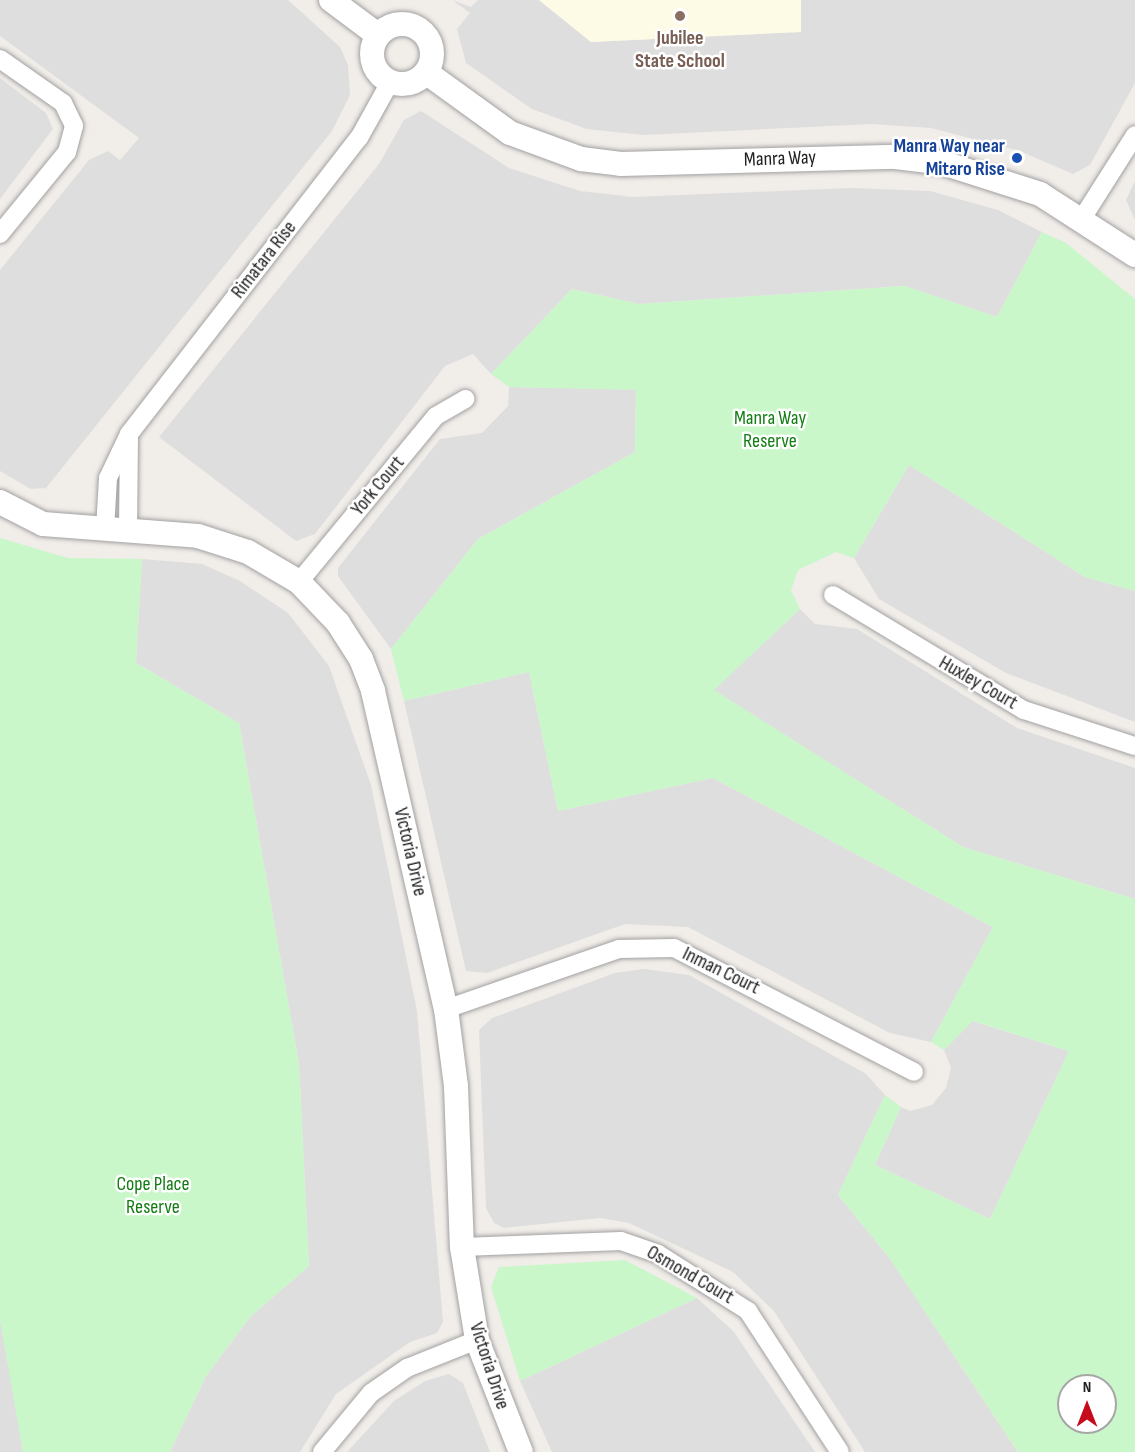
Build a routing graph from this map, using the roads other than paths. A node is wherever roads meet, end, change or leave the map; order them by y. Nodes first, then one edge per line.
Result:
1 (331, 0) edge
2 (378, 35) junction
3 (0, 59) edge
4 (427, 73) junction
5 (390, 81) junction
6 (1135, 135) edge
7 (1083, 217) junction
8 (0, 234) edge
9 (1135, 255) edge
10 (465, 399) dead end
11 (0, 502) edge
12 (116, 531) junction
13 (299, 582) junction
14 (833, 595) dead end
15 (1135, 746) edge
16 (446, 1009) junction
17 (914, 1072) dead end
18 (462, 1247) junction
19 (477, 1340) junction
20 (322, 1452) edge
21 (521, 1452) edge
22 (840, 1452) edge

1 - 2 street
2 - 4 street
2 - 5 street
3 - 8 street
4 - 5 street
4 - 7 street, Manra Way
5 - 12 street, Rimatara Rise
6 - 7 street
7 - 9 street, Manra Way
10 - 13 street, York Court
11 - 12 street, Victoria Drive
12 - 13 street, Victoria Drive
13 - 16 street, Victoria Drive
14 - 15 street, Huxley Court
16 - 17 street, Inman Court
16 - 18 street, Victoria Drive
18 - 19 street, Victoria Drive
18 - 22 street, Osmond Court
19 - 20 street
19 - 21 street, Victoria Drive

